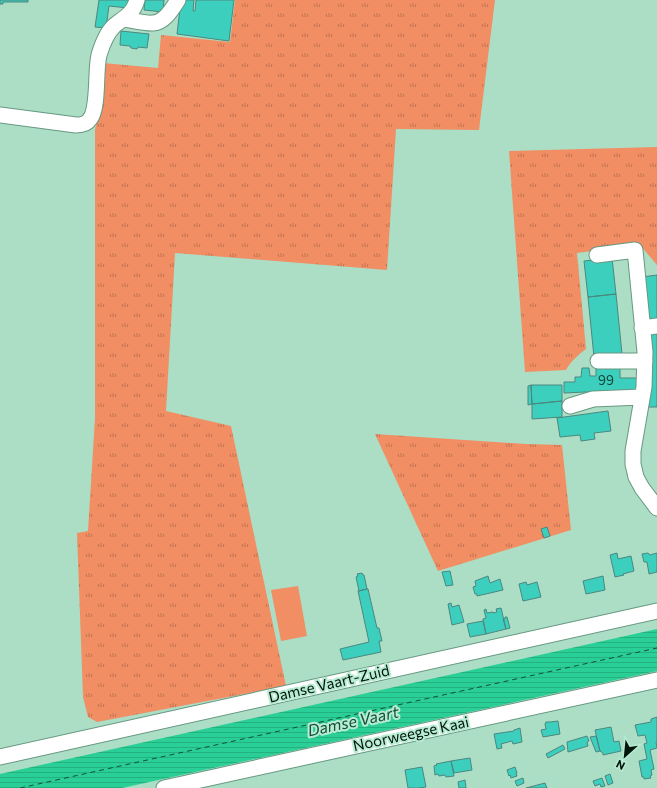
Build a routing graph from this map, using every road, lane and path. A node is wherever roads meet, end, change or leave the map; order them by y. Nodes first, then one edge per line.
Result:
1 (137, 0) edge
2 (178, 0) edge
3 (124, 19) junction
4 (0, 115) edge
5 (597, 255) dead end
6 (650, 327) edge
7 (598, 361) dead end
8 (645, 361) junction
9 (642, 397) junction
10 (570, 406) dead end
11 (657, 508) edge
12 (657, 611) edge
13 (657, 680) edge
14 (0, 757) edge
15 (164, 788) edge

1 - 3 street
2 - 3 street
3 - 4 street
5 - 6 street
6 - 8 street
7 - 8 street
8 - 9 street
9 - 10 street
9 - 11 street
12 - 14 street, Damse Vaart-Zuid
13 - 15 street, Noorweegse Kaai

